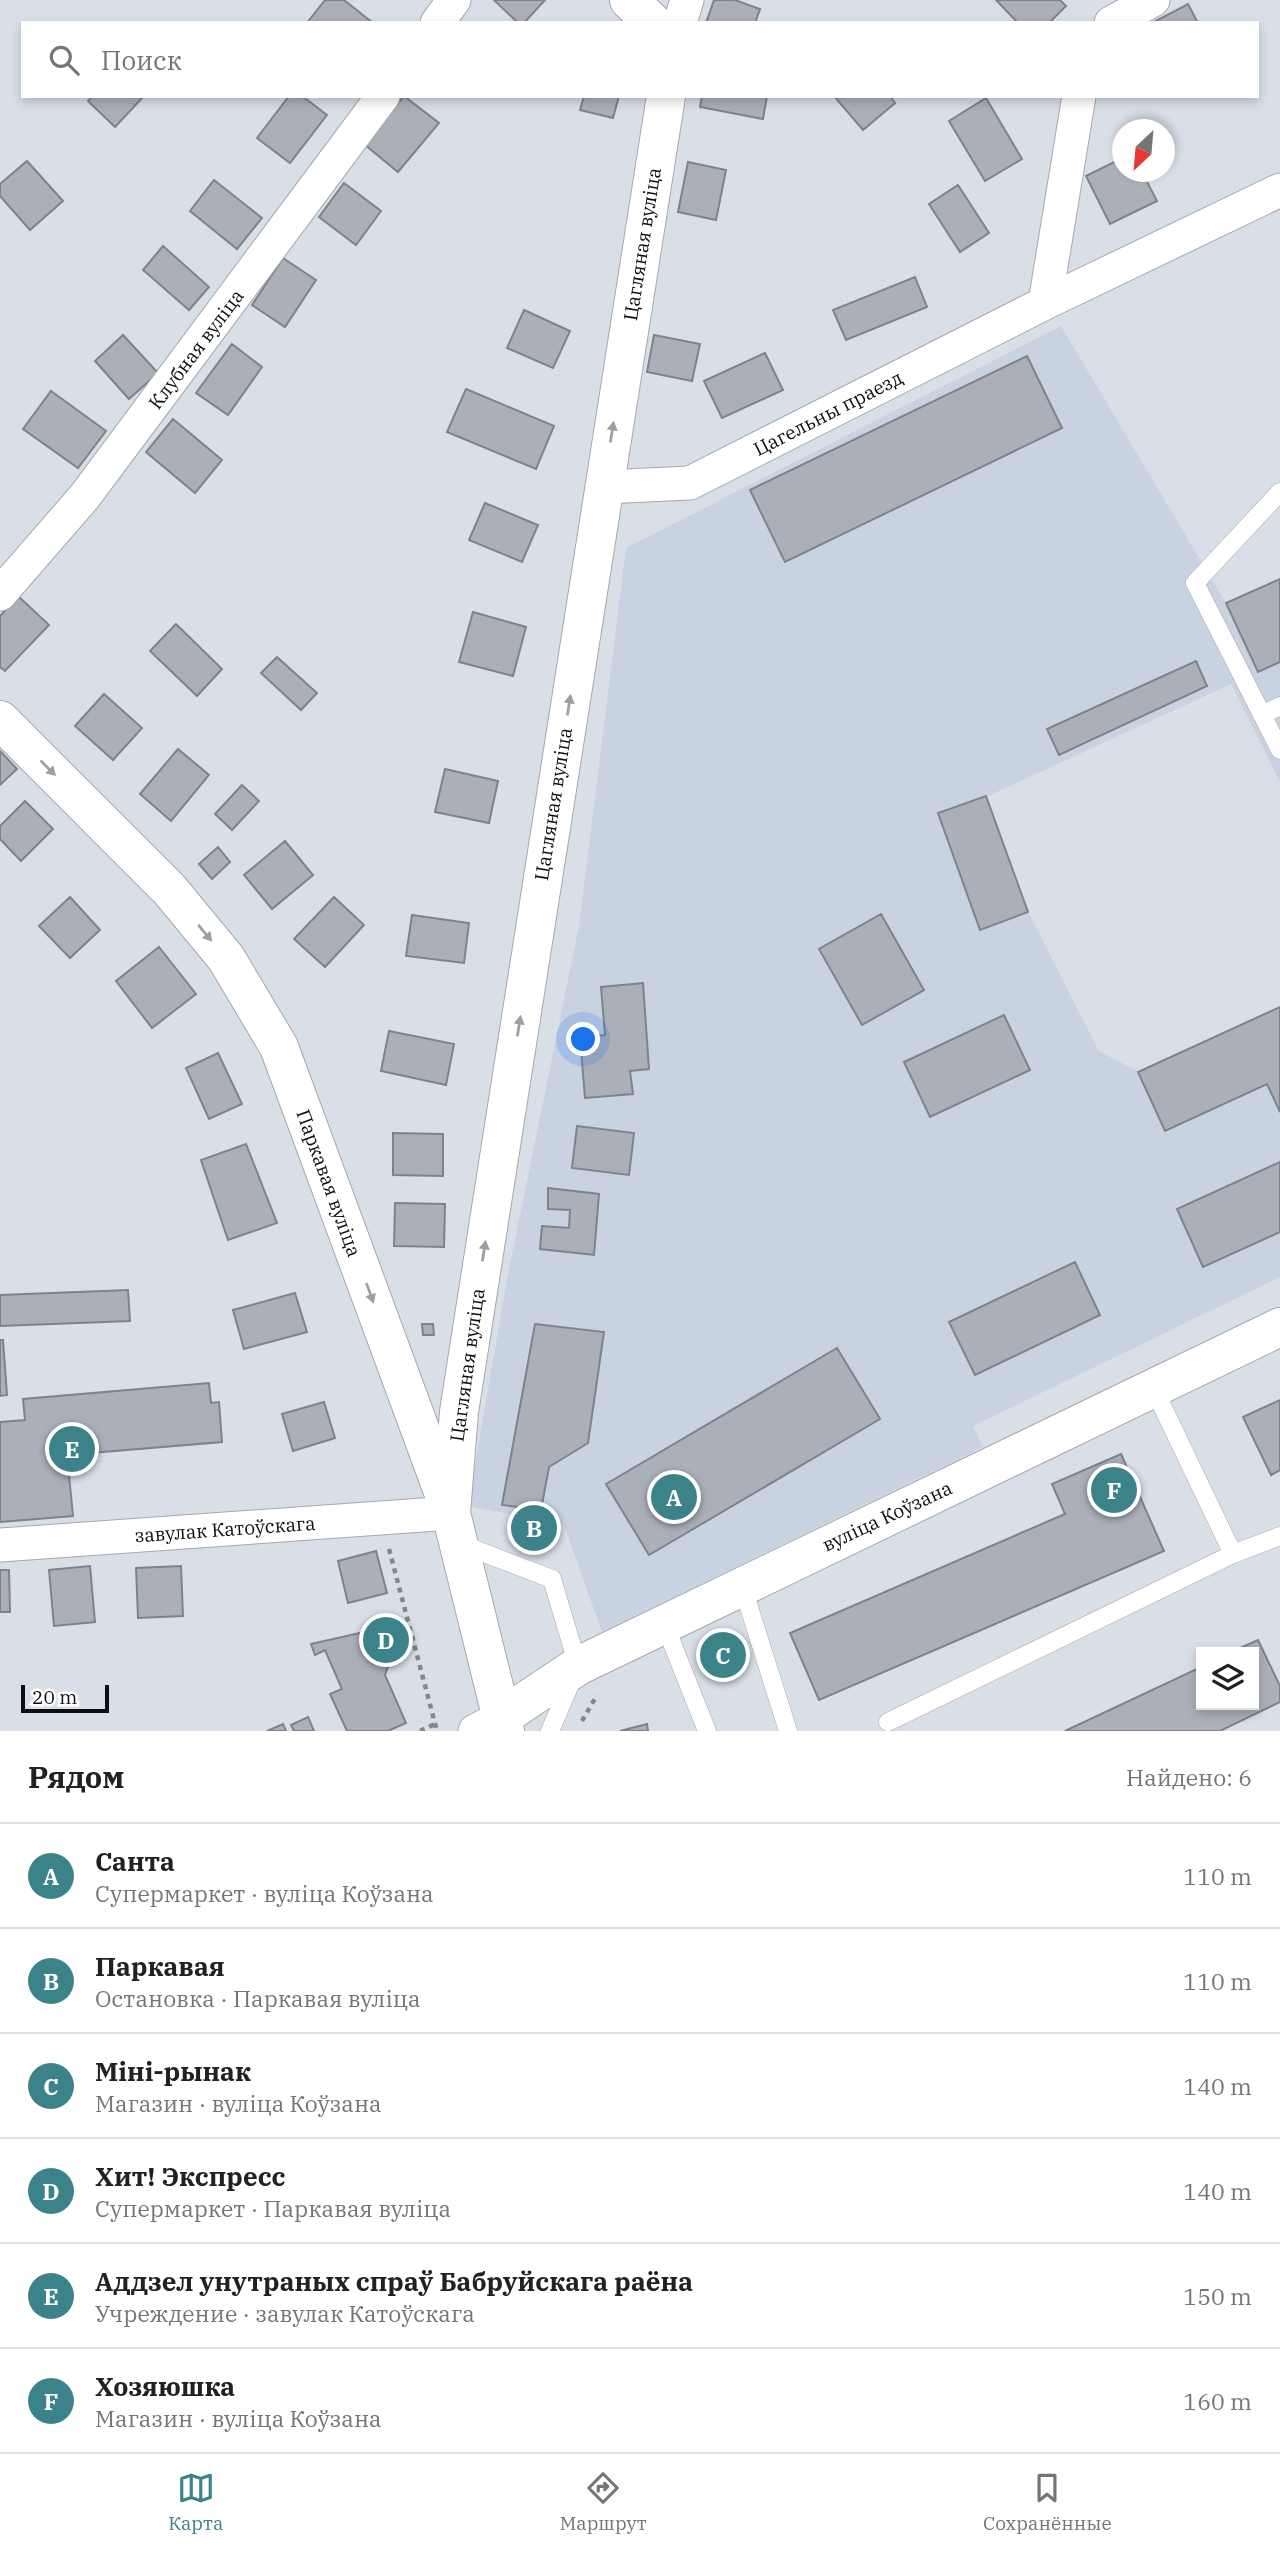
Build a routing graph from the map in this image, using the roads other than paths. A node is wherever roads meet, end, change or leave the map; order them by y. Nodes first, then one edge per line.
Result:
1 (454, 0) edge
2 (629, 0) edge
3 (687, 0) edge
4 (1095, 0) edge
5 (1153, 0) edge
6 (439, 21) edge
7 (651, 21) edge
8 (681, 21) edge
9 (1092, 21) edge
10 (1115, 21) edge
11 (382, 98) edge
12 (666, 98) edge
13 (1079, 98) edge
14 (1280, 190) edge
15 (1045, 303) junction
16 (603, 487) junction
17 (1280, 492) edge
18 (0, 594) edge
19 (1280, 706) edge
20 (1262, 715) junction
21 (0, 720) edge
22 (1280, 750) edge
23 (1280, 1327) edge
24 (1154, 1388) junction
25 (454, 1528) junction
26 (1280, 1536) edge
27 (0, 1545) edge
28 (1233, 1554) junction
29 (742, 1585) junction
30 (664, 1623) junction
31 (578, 1666) junction
32 (888, 1722) dead end
33 (494, 1726) edge
34 (550, 1731) edge
35 (707, 1731) edge
36 (788, 1731) edge

1 - 6 street
2 - 7 main road
3 - 8 street
4 - 9 street
5 - 10 street
11 - 18 street, Клубная вуліца
16 -> 12 main road, Цагляная вуліца
13 - 15 street
14 - 15 street, Цагельны праезд
15 - 16 street, Цагельны праезд
25 -> 16 main road, Цагляная вуліца
17 - 20 lane
19 - 20 lane
20 - 22 lane
21 -> 25 main road, Паркавая вуліца
23 - 24 main road, вуліца Коўзана
24 - 28 lane
24 - 29 main road, вуліца Коўзана
25 - 27 street, завулак Катоўскага
25 - 31 lane
25 - 33 main road, Паркавая вуліца
26 - 28 lane
28 - 32 lane
29 - 30 main road, вуліца Коўзана
29 - 36 lane
30 - 31 main road, вуліца Коўзана
30 - 35 lane
31 - 33 main road, вуліца Коўзана
31 - 34 lane

